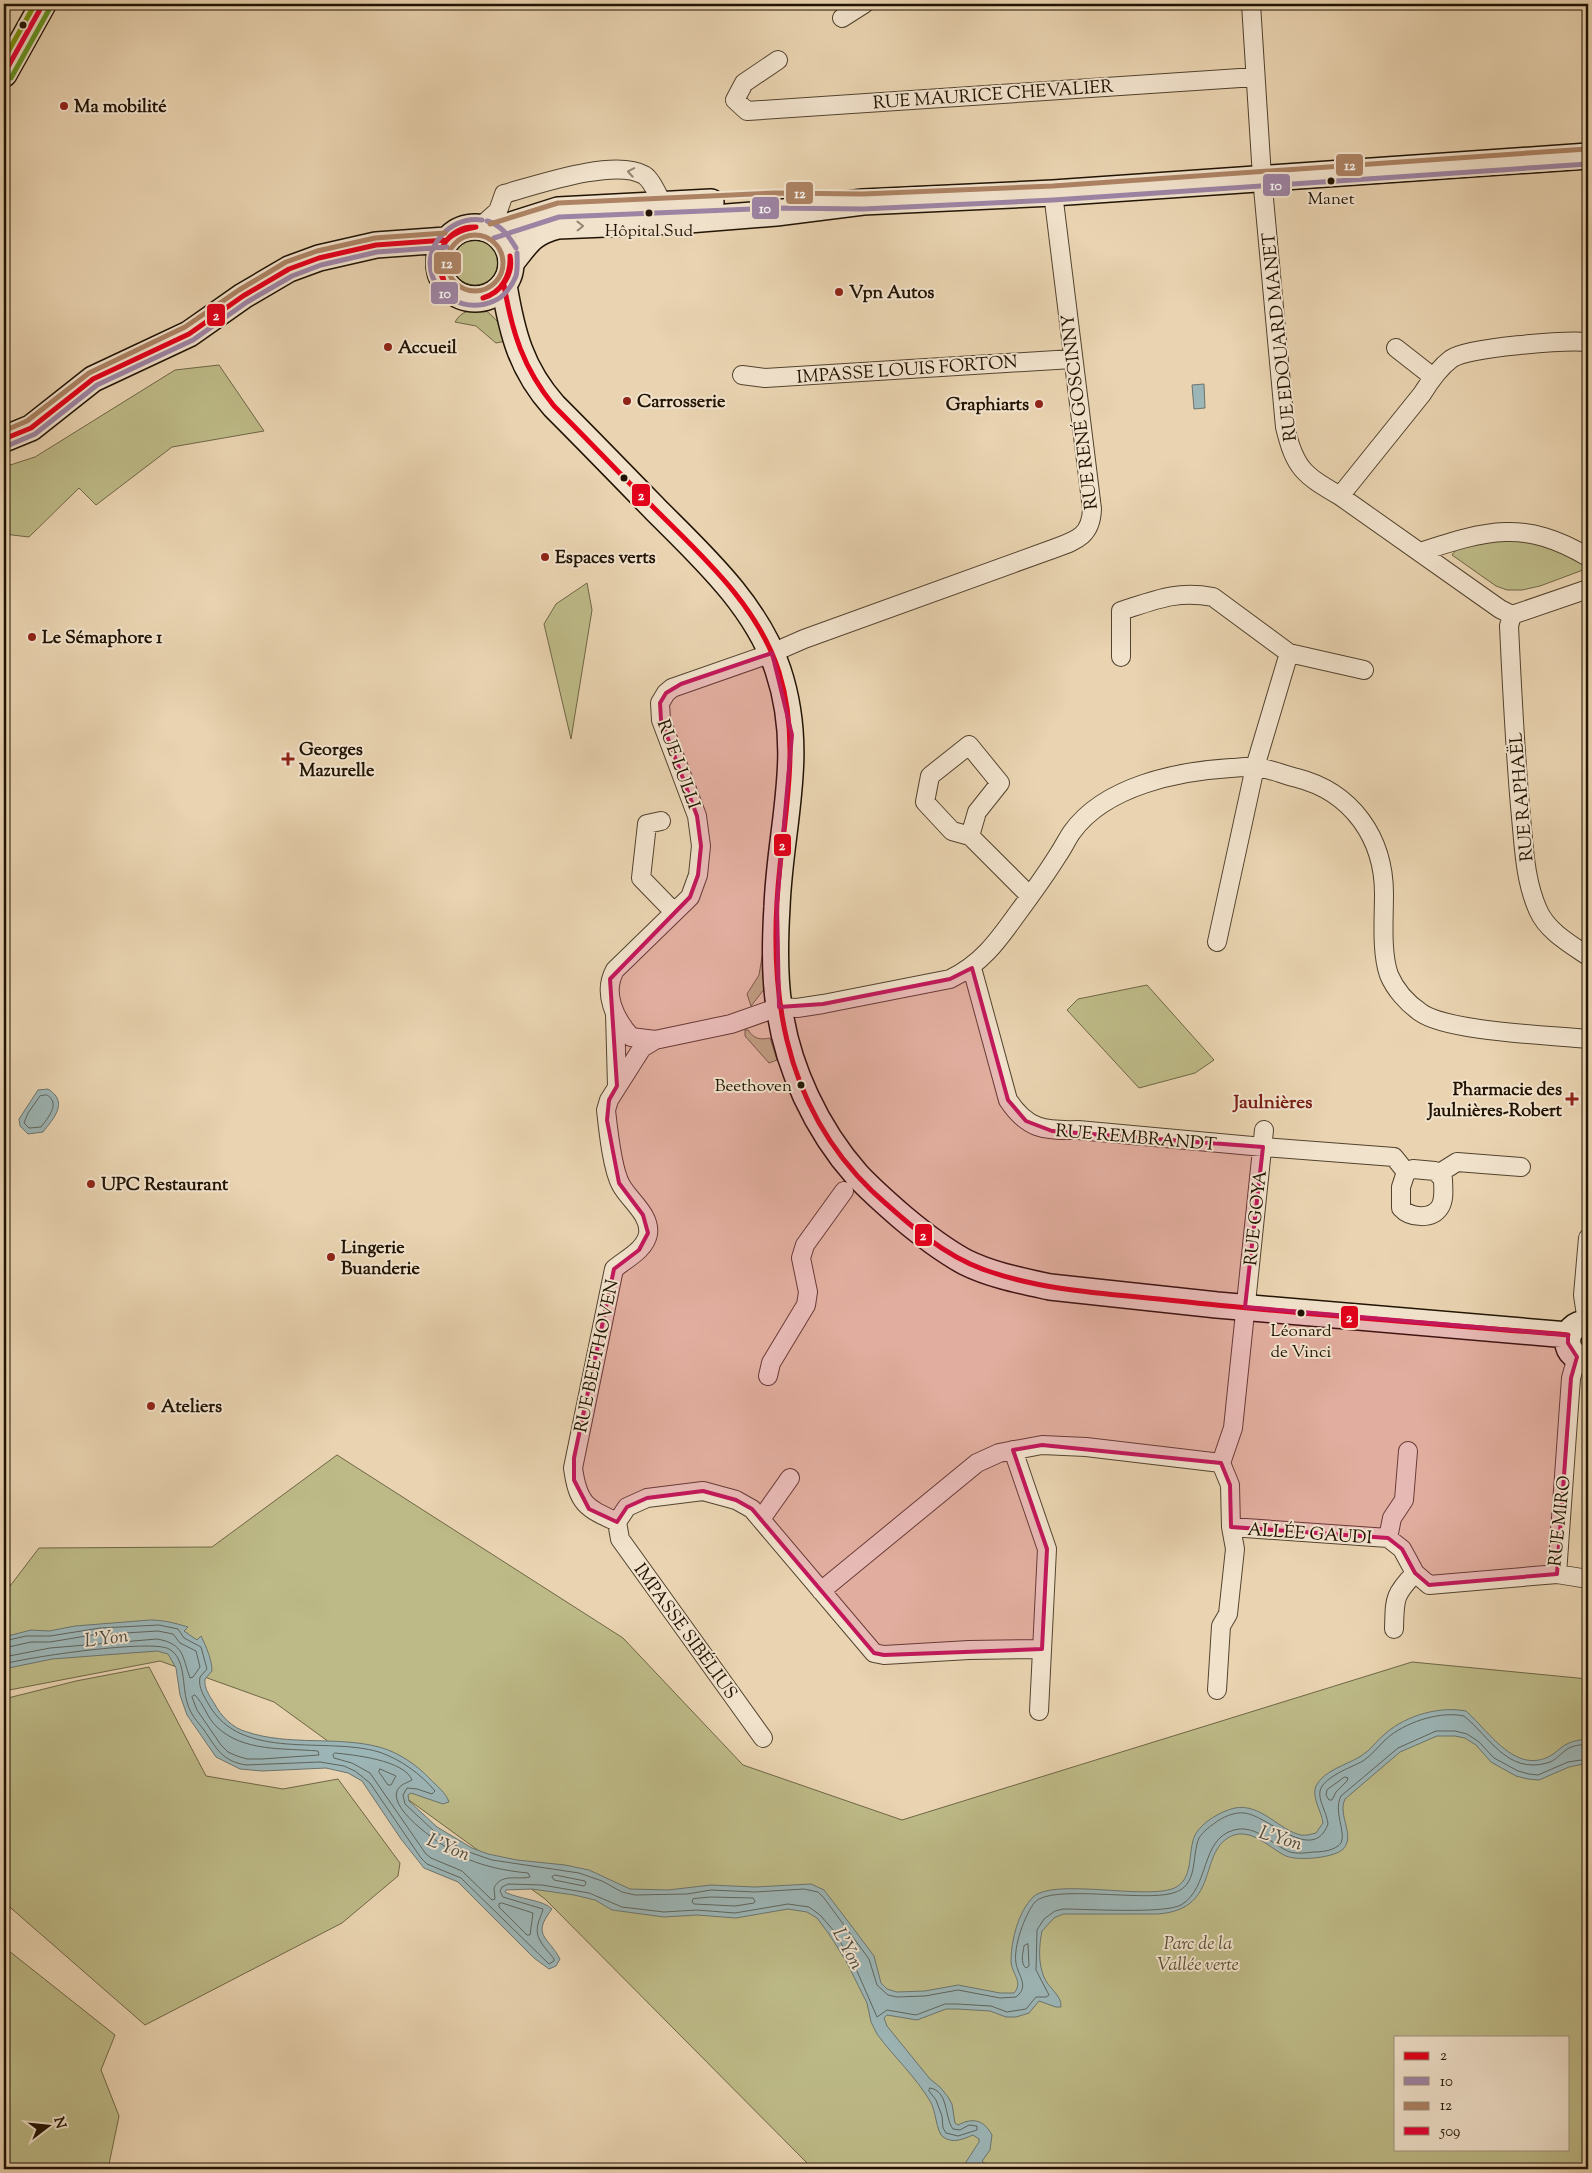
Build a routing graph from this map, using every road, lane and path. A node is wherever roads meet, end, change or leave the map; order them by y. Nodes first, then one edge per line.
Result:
1 (25, 4) edge
2 (43, 4) edge
3 (864, 4) edge
4 (1251, 4) edge
5 (842, 18) dead end
6 (4, 42) edge
7 (778, 60) dead end
8 (4, 74) edge
9 (1255, 77) junction
10 (1588, 156) edge
11 (1262, 177) junction
12 (1054, 193) junction
13 (863, 202) junction
14 (663, 204) junction
15 (486, 229) junction
16 (446, 240) junction
17 (348, 252) junction
18 (439, 268) junction
19 (507, 274) junction
20 (478, 299) junction
21 (513, 335) junction
22 (1588, 342) edge
23 (1396, 348) dead end
24 (1072, 359) junction
25 (742, 375) dead end
26 (1433, 377) junction
27 (4, 439) edge
28 (1340, 496) junction
29 (1420, 552) junction
30 (1588, 558) edge
31 (1588, 589) edge
32 (1512, 614) junction
33 (772, 653) junction
34 (1289, 653) junction
35 (1121, 657) dead end
36 (1364, 670) dead end
37 (1254, 766) junction
38 (661, 821) dead end
39 (970, 836) junction
40 (1030, 896) junction
41 (674, 912) junction
42 (1216, 942) dead end
43 (1588, 956) edge
44 (972, 968) junction
45 (778, 1007) junction
46 (615, 1012) junction
47 (1588, 1039) edge
48 (655, 1040) junction
49 (617, 1086) junction
50 (1264, 1139) junction
51 (1521, 1167) dead end
52 (1406, 1172) junction
53 (1438, 1174) junction
54 (844, 1191) dead end
55 (1588, 1238) edge
56 (1245, 1307) junction
57 (1582, 1339) edge
58 (768, 1376) dead end
59 (1013, 1450) junction
60 (1408, 1451) dead end
61 (1220, 1463) junction
62 (790, 1478) dead end
63 (761, 1519) junction
64 (617, 1522) junction
65 (1231, 1527) junction
66 (1388, 1538) junction
67 (1415, 1573) junction
68 (1557, 1574) junction
69 (1588, 1579) edge
70 (821, 1591) junction
71 (1394, 1629) dead end
72 (1042, 1649) junction
73 (1217, 1690) dead end
74 (1039, 1711) dead end
75 (763, 1738) dead end

1 - 6 main road
2 - 8 main road
3 - 5 street
4 - 9 street, RUE EDOUARD MANET
7 - 9 street, RUE MAURICE CHEVALIER
9 - 11 street, RUE EDOUARD MANET
10 - 11 main road
11 - 12 main road
11 - 28 street, RUE EDOUARD MANET
12 - 13 main road
12 - 24 street, RUE RENÉ GOSCINNY
13 - 14 main road
19 -> 13 main road
14 - 15 main road
14 -> 15 street
15 - 16 main road
15 - 19 main road
16 - 17 main road
16 - 18 main road
17 - 18 main road
17 - 27 main road
18 - 20 main road
19 - 20 main road
19 - 21 main road
20 - 21 main road
21 - 33 main road
22 - 26 street
23 - 26 street
24 - 25 street, IMPASSE LOUIS FORTON
24 - 33 street, RUE RENÉ GOSCINNY
26 - 28 street
28 - 29 street, RUE EDOUARD MANET
29 - 30 street
29 - 32 street, RUE EDOUARD MANET
31 - 32 street
32 - 43 street, RUE RAPHAËL
33 - 41 street, RUE LULLI
33 - 45 main road
34 - 35 street
34 - 36 street
34 - 37 street
37 - 40 street
37 - 42 street
37 - 47 street
38 - 41 street, RUE LULLI
39 - 39 street
39 - 40 street
40 - 44 street
41 - 46 street, RUE LULLI
44 - 45 street
44 - 50 street, RUE REMBRANDT
45 - 48 street, RUE BEETHOVEN
45 - 56 main road
46 - 48 street
46 - 49 street
48 - 49 street, RUE BEETHOVEN
49 - 64 street, RUE BEETHOVEN
50 - 52 street, RUE REMBRANDT
50 - 56 street, RUE GOYA
51 - 53 street
52 - 53 street
52 - 53 street
54 - 58 street
55 - 57 street
56 - 57 main road
56 - 61 street, RUE GOYA
57 - 68 street, RUE MIRO
59 - 61 street
59 - 70 street
59 - 72 street
60 - 66 street
61 - 65 street
62 - 63 street
63 - 64 street
63 - 70 street
64 - 75 street, IMPASSE SIBÉLIUS
65 - 66 street, ALLÉE GAUDI
65 - 73 street
66 - 67 street
67 - 68 street, RUE MIRO
67 - 71 street
68 - 69 street
70 - 72 street
72 - 74 street

